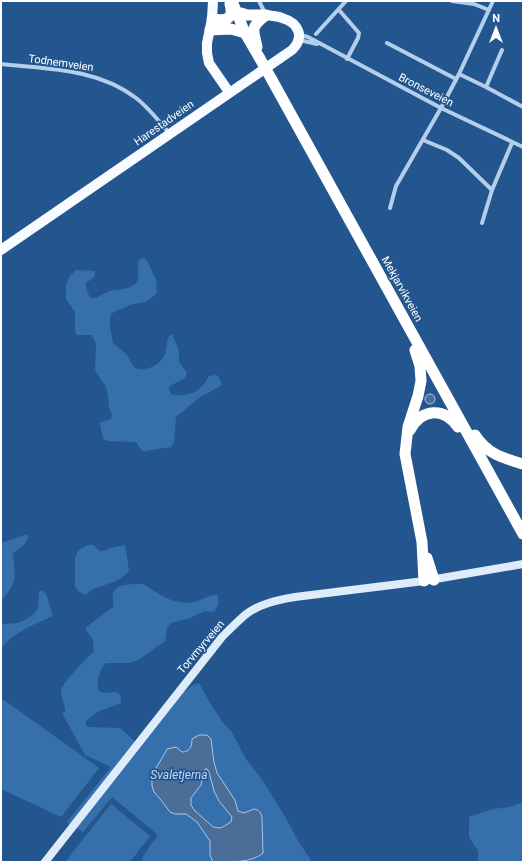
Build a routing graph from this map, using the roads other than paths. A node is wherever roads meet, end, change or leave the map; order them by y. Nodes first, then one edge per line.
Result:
1 (213, 1) edge
2 (231, 1) edge
3 (238, 1) edge
4 (259, 1) edge
5 (346, 1) edge
6 (452, 1) edge
7 (493, 1) edge
8 (339, 10) junction
9 (489, 10) junction
10 (239, 14) junction
11 (266, 15) junction
12 (211, 24) junction
13 (245, 33) junction
14 (316, 34) dead end
15 (299, 38) junction
16 (387, 43) dead end
17 (502, 50) dead end
18 (258, 54) junction
19 (346, 59) junction
20 (1, 64) edge
21 (459, 74) junction
22 (456, 79) junction
23 (486, 87) junction
24 (229, 92) junction
25 (523, 107) edge
26 (441, 108) junction
27 (170, 134) junction
28 (423, 140) junction
29 (512, 143) junction
30 (523, 147) edge
31 (492, 190) junction
32 (390, 208) dead end
33 (482, 223) dead end
34 (1, 250) edge
35 (407, 325) junction
36 (461, 422) junction
37 (470, 439) junction
38 (406, 442) junction
39 (523, 464) edge
40 (523, 534) edge
41 (523, 564) edge
42 (429, 581) junction
43 (45, 862) edge

1 - 12 main road
2 - 10 highway
2 - 12 highway
3 - 10 highway
4 - 11 street
5 - 8 street
6 - 9 street
7 - 9 street
8 - 14 street
8 - 19 street
9 - 21 street
10 - 11 highway
10 - 13 highway, Mekjarvikveien
10 - 18 highway, Mekjarvikveien
11 - 15 main road
11 - 18 highway
12 - 13 highway
12 - 24 main road
13 - 18 highway, Mekjarvikveien
15 - 19 street, Bronseveien
15 - 24 main road, Harestadveien
16 - 22 street
17 - 23 street
18 - 35 highway, Mekjarvikveien, bridge
19 - 26 street, Bronseveien
20 - 27 street, Todnemveien
21 - 22 street
21 - 23 street
22 - 26 street
23 - 25 street
24 - 27 main road, Harestadveien
26 - 28 street
26 - 29 street, Bronseveien
27 - 34 main road, Harestadveien
28 - 31 street
28 - 32 street
29 - 30 street, Bronseveien
29 - 31 street
31 - 33 street
35 - 36 highway, Mekjarvikveien
35 - 38 highway
36 - 37 highway, Mekjarvikveien
36 - 39 highway
37 - 38 highway
37 - 40 highway, Mekjarvikveien
38 - 42 highway
41 - 42 main road, Torvmyrveien
42 - 43 main road, Torvmyrveien

